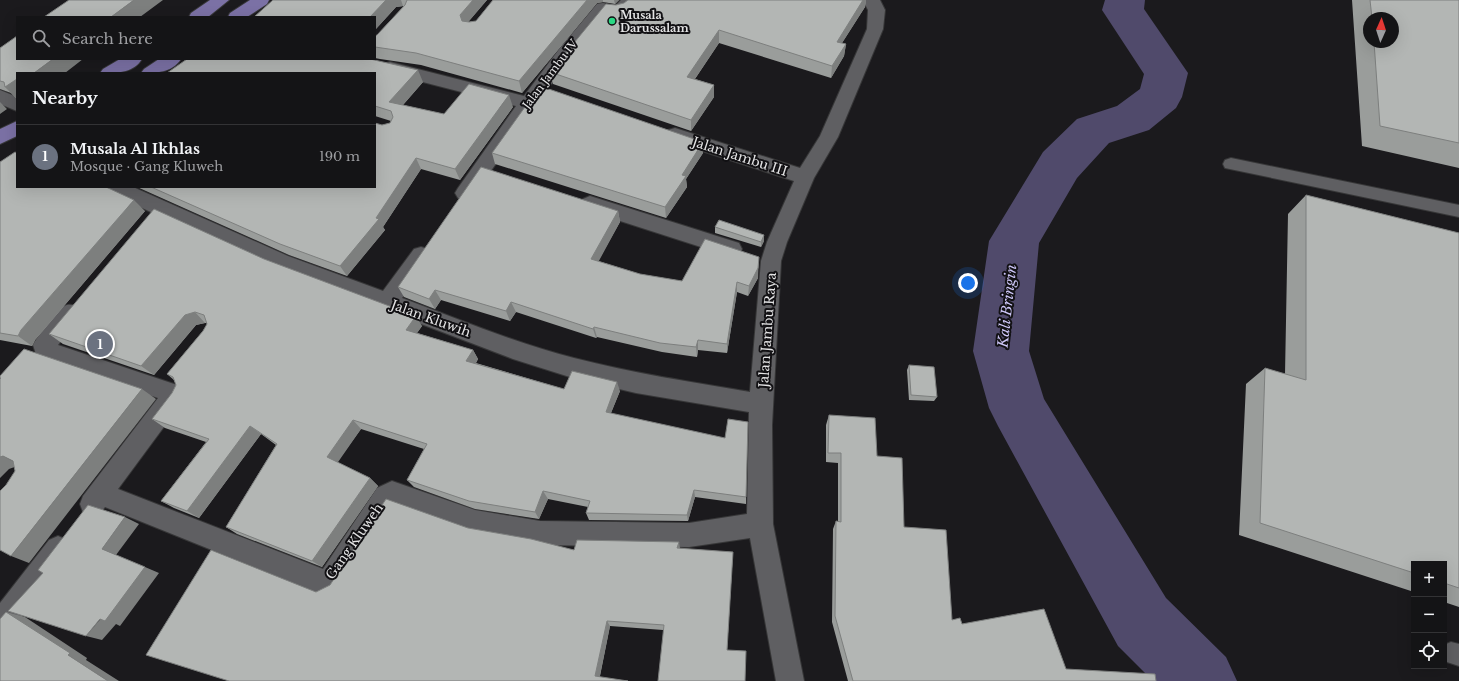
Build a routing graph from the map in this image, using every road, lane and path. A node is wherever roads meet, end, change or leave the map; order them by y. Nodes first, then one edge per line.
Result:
1 (221, 0) edge
2 (261, 0) edge
3 (630, 0) edge
4 (871, 0) edge
5 (197, 16) edge
6 (237, 16) edge
7 (131, 60) edge
8 (170, 60) edge
9 (374, 64) edge
10 (111, 72) edge
11 (152, 72) edge
12 (538, 87) junction
13 (560, 95) edge
14 (0, 96) edge
15 (527, 103) junction
16 (16, 104) edge
17 (662, 130) edge
18 (1231, 164) dead end
19 (805, 177) junction
20 (116, 188) edge
21 (576, 199) edge
22 (162, 207) junction
23 (455, 207) edge
24 (1459, 211) edge
25 (146, 225) edge
26 (432, 239) edge
27 (759, 257) junction
28 (86, 296) edge
29 (387, 302) junction
30 (174, 370) edge
31 (159, 388) junction
32 (762, 404) junction
33 (100, 493) junction
34 (760, 524) junction
35 (0, 625) edge
36 (790, 681) edge

1 - 5 main road
2 - 6 main road
3 - 12 street, Jalan Jambu IV
4 - 19 street, Jalan Jambu Raya
7 - 10 main road
8 - 11 main road
9 - 15 street
12 - 13 street
12 - 15 street, Jalan Jambu IV
14 - 16 street
15 - 23 street, Jalan Jambu IV
17 - 19 street, Jalan Jambu III
18 - 24 lane
19 - 27 street, Jalan Jambu Raya
20 - 22 street, Jalan Kluwih
21 - 27 street
22 - 25 street
22 - 29 street, Jalan Kluwih
26 - 29 street
27 - 32 street, Jalan Jambu Raya
28 - 31 street
29 - 32 street, Jalan Kluwih
30 - 31 street
31 - 33 street
32 - 34 street, Jalan Jambu Raya
33 - 34 street, Gang Kluweh
33 - 35 street
34 - 36 street, Jalan Jambu Raya

